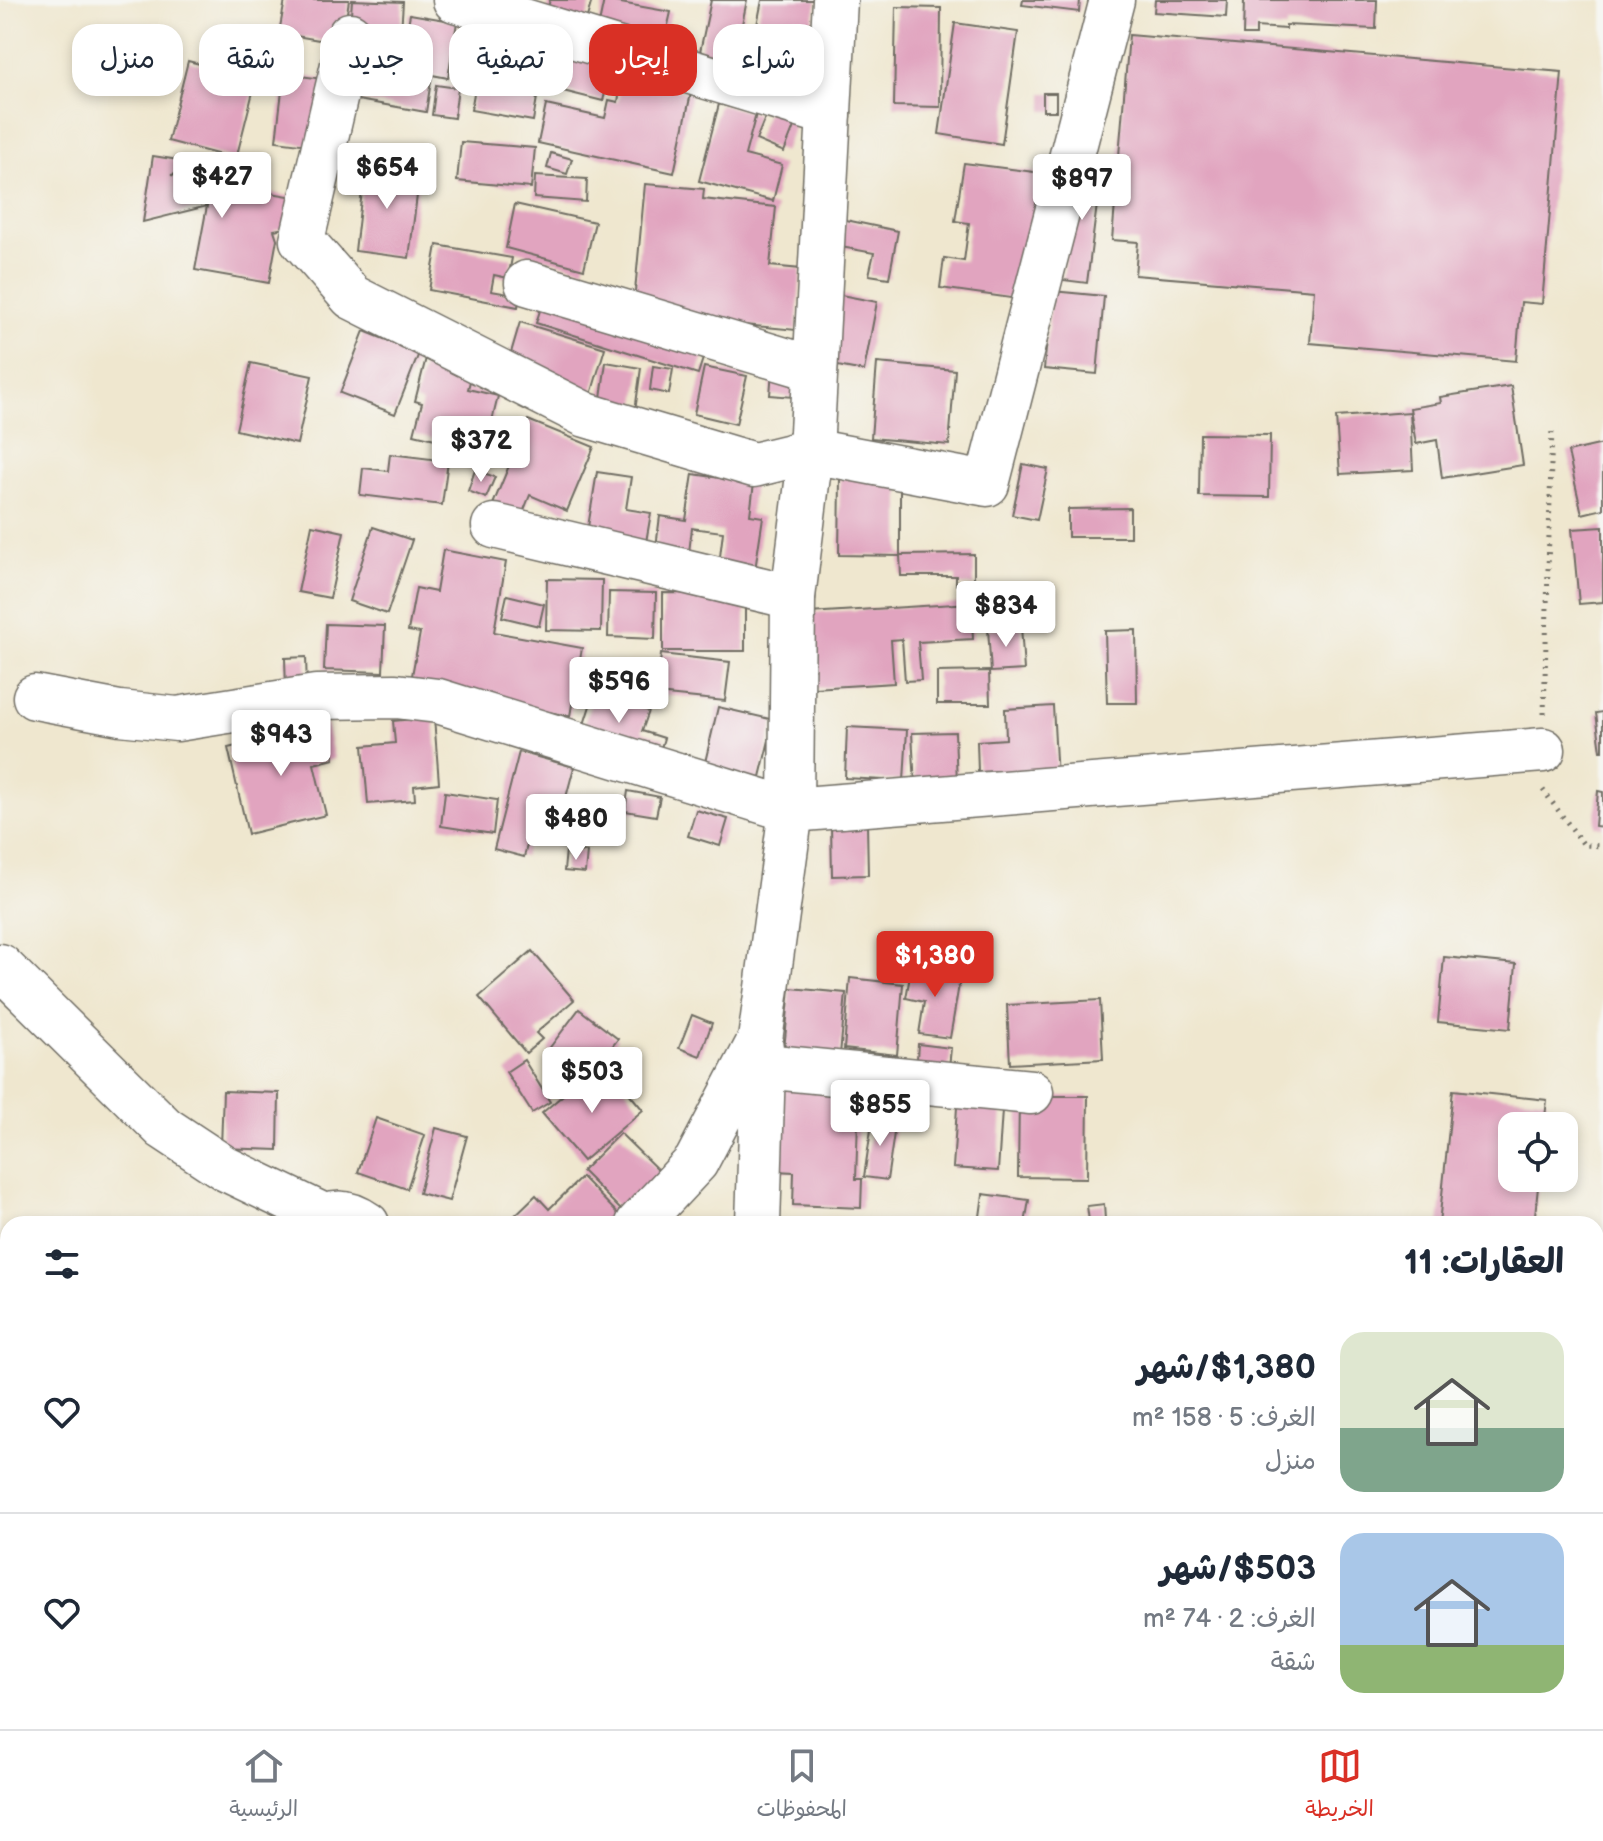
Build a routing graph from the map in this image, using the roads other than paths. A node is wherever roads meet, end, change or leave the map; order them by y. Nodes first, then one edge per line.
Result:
1 (455, 0) edge
2 (835, 0) edge
3 (1112, 0) edge
4 (336, 96) edge
5 (829, 114) junction
6 (527, 283) dead end
7 (815, 369) junction
8 (811, 451) junction
9 (494, 526) dead end
10 (793, 597) junction
11 (35, 697) dead end
12 (1543, 750) road end
13 (791, 810) junction
14 (0, 966) edge
15 (761, 1053) junction
16 (1031, 1092) dead end
17 (311, 1216) edge
18 (328, 1216) edge
19 (348, 1216) edge
20 (645, 1216) edge
21 (758, 1216) edge

1 - 5 street
2 - 5 street
3 - 8 street
4 - 8 street
5 - 7 street
6 - 7 street
7 - 8 street
8 - 10 street
9 - 10 street
10 - 13 street
11 - 13 street
12 - 13 street
13 - 15 street
14 - 17 street
15 - 16 street
15 - 20 street
15 - 21 street
18 - 19 street

